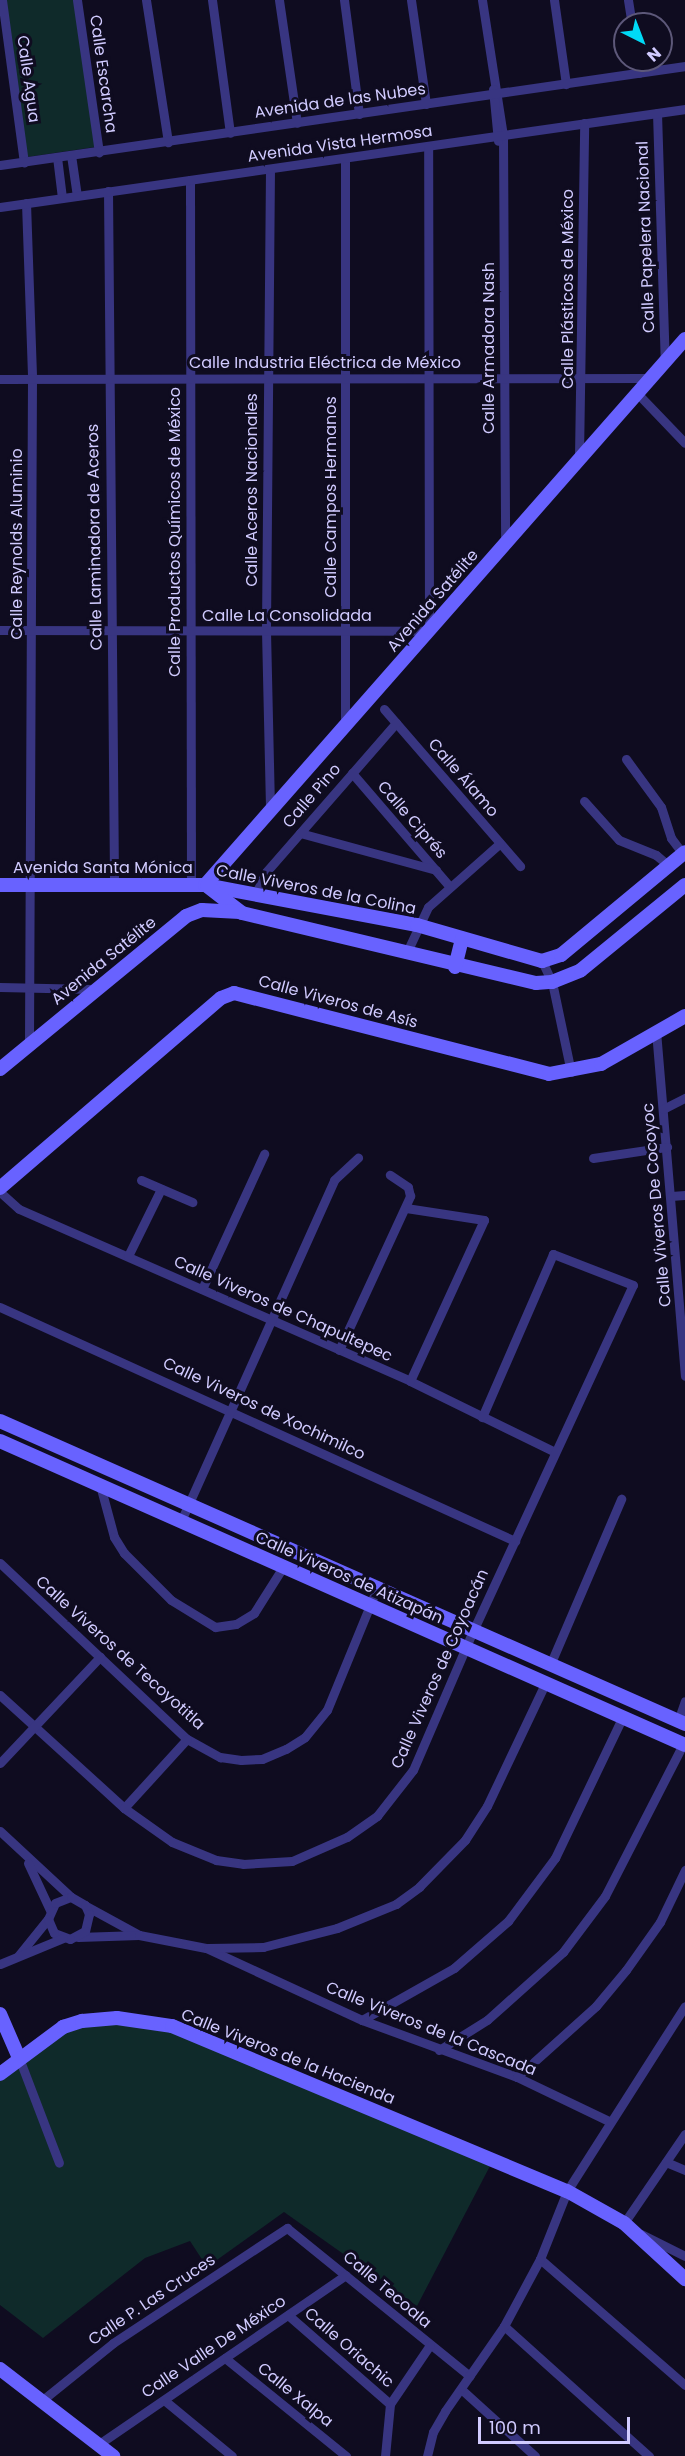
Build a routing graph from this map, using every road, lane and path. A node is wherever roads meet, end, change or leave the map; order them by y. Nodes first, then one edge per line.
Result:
1 (2, 0) edge
2 (77, 0) edge
3 (146, 0) edge
4 (212, 0) edge
5 (279, 0) edge
6 (344, 0) edge
7 (411, 0) edge
8 (482, 0) edge
9 (554, 0) edge
10 (685, 66) edge
11 (639, 73) joint
12 (566, 84) junction
13 (496, 92) junction
14 (426, 104) junction
15 (685, 110) edge
16 (657, 113) junction
17 (359, 114) junction
18 (297, 123) junction
19 (584, 123) junction
20 (230, 133) junction
21 (500, 136) junction
22 (168, 141) junction
23 (428, 147) junction
24 (99, 152) junction
25 (71, 155) junction
26 (57, 157) junction
27 (345, 158) junction
28 (24, 163) junction
29 (0, 165) edge
30 (270, 169) junction
31 (190, 180) junction
32 (108, 191) junction
33 (77, 196) junction
34 (62, 198) junction
35 (26, 203) junction
36 (0, 207) edge
37 (684, 342) edge
38 (665, 361) junction
39 (347, 378) junction
40 (426, 378) junction
41 (505, 378) junction
42 (583, 378) junction
43 (650, 378) junction
44 (0, 379) edge
45 (32, 379) junction
46 (109, 379) junction
47 (191, 379) junction
48 (267, 379) junction
49 (637, 393) junction
50 (685, 444) edge
51 (579, 456) junction
52 (505, 544) junction
53 (0, 630) edge
54 (32, 630) junction
55 (111, 630) junction
56 (189, 631) junction
57 (266, 631) junction
58 (346, 631) junction
59 (429, 631) junction
60 (384, 709) dead end
61 (396, 723) junction
62 (345, 728) junction
63 (626, 759) dead end
64 (352, 773) junction
65 (584, 801) dead end
66 (270, 812) junction
67 (300, 833) junction
68 (500, 843) junction
69 (684, 853) edge
70 (520, 866) dead end
71 (669, 866) junction
72 (436, 870) junction
73 (114, 883) junction
74 (198, 884) junction
75 (0, 885) edge
76 (30, 885) junction
77 (685, 885) edge
78 (450, 887) junction
79 (256, 893) junction
80 (242, 913) junction
81 (611, 915) junction
82 (417, 926) junction
83 (627, 931) junction
84 (462, 939) junction
85 (406, 954) junction
86 (542, 961) junction
87 (455, 966) junction
88 (552, 982) junction
89 (0, 987) edge
90 (29, 988) junction
91 (93, 989) junction
92 (685, 1016) edge
93 (656, 1031) junction
94 (29, 1045) junction
95 (0, 1069) edge
96 (571, 1072) junction
97 (685, 1098) edge
98 (663, 1109) junction
99 (667, 1148) junction
100 (264, 1154) dead end
101 (358, 1158) dead end
102 (594, 1158) dead end
103 (390, 1175) dead end
104 (141, 1180) dead end
105 (161, 1189) junction
106 (0, 1190) edge
107 (685, 1195) edge
108 (671, 1196) junction
109 (192, 1202) dead end
110 (406, 1208) junction
111 (681, 1255) edge
112 (128, 1256) junction
113 (201, 1289) junction
114 (0, 1307) edge
115 (684, 1310) edge
116 (270, 1319) junction
117 (339, 1350) junction
118 (685, 1370) edge
119 (685, 1376) edge
120 (410, 1381) junction
121 (230, 1410) junction
122 (482, 1417) junction
123 (0, 1421) edge
124 (0, 1441) edge
125 (555, 1452) junction
126 (100, 1485) junction
127 (621, 1499) dead end
128 (188, 1504) junction
129 (181, 1521) junction
130 (515, 1541) junction
131 (0, 1563) edge
132 (283, 1567) junction
133 (377, 1588) junction
134 (370, 1605) junction
135 (473, 1631) junction
136 (466, 1648) junction
137 (100, 1657) junction
138 (550, 1665) junction
139 (545, 1684) junction
140 (0, 1695) edge
141 (685, 1701) edge
142 (622, 1718) junction
143 (681, 1723) edge
144 (34, 1727) junction
145 (187, 1738) junction
146 (684, 1744) edge
147 (0, 1763) edge
148 (124, 1808) junction
149 (0, 1831) edge
150 (26, 1858) junction
151 (685, 1870) edge
152 (71, 1897) junction
153 (85, 1905) junction
154 (49, 1914) junction
155 (139, 1935) junction
156 (78, 1937) junction
157 (63, 1938) junction
158 (206, 1948) junction
159 (0, 1950) edge
160 (18, 1956) junction
161 (3, 1962) edge
162 (685, 2006) edge
163 (0, 2014) edge
164 (362, 2020) junction
165 (439, 2050) junction
166 (19, 2058) junction
167 (0, 2074) edge
168 (517, 2078) junction
169 (609, 2121) junction
170 (685, 2134) edge
171 (666, 2162) junction
172 (59, 2163) dead end
173 (685, 2170) edge
174 (567, 2191) junction
175 (628, 2226) junction
176 (285, 2229) joint
177 (685, 2256) edge
178 (540, 2259) junction
179 (346, 2276) junction
180 (685, 2279) edge
181 (288, 2315) junction
182 (504, 2326) junction
183 (430, 2345) junction
184 (225, 2358) junction
185 (0, 2369) edge
186 (470, 2376) junction
187 (685, 2385) edge
188 (461, 2389) junction
189 (164, 2400) junction
190 (40, 2402) junction
191 (390, 2404) junction
192 (99, 2444) junction
193 (113, 2456) edge
194 (232, 2456) edge
195 (346, 2456) edge
196 (385, 2456) edge
197 (427, 2456) edge
198 (535, 2456) edge
199 (649, 2456) edge

1 - 28 street, Calle Agua
2 - 24 street, Calle Escarcha
3 - 22 street
4 - 20 street
5 - 18 street
6 - 17 street
7 - 14 street
8 - 13 street, Calle Armadora Nash
9 - 12 street
10 - 11 street, Avenida de las Nubes
11 - 12 street, Avenida de las Nubes
12 - 13 street, Avenida de las Nubes
13 - 14 street, Avenida de las Nubes
13 - 21 street, Calle Armadora Nash
14 - 17 street, Avenida de las Nubes
15 - 16 street, Avenida Vista Hermosa
16 - 19 street, Avenida Vista Hermosa
16 - 38 street, Calle Papelera Nacional
17 - 18 street, Avenida de las Nubes
18 - 20 street, Avenida de las Nubes
19 - 21 street, Avenida Vista Hermosa
19 - 42 street, Calle Plásticos de México
20 - 22 street, Avenida de las Nubes
21 - 23 street, Avenida Vista Hermosa
21 - 41 street, Calle Armadora Nash
22 - 24 street, Avenida de las Nubes
23 - 27 street, Avenida Vista Hermosa
23 - 40 street
24 - 25 street, Avenida de las Nubes
25 - 26 street, Avenida de las Nubes
25 - 33 street
26 - 28 street, Avenida de las Nubes
26 - 34 street
27 - 30 street, Avenida Vista Hermosa
27 - 39 street, Calle Campos Hermanos
28 - 29 street, Avenida de las Nubes
30 - 31 street, Avenida Vista Hermosa
30 - 48 street, Calle Aceros Nacionales
31 - 32 street, Avenida Vista Hermosa
31 - 47 street, Calle Productos Químicos de México
32 - 33 street, Avenida Vista Hermosa
32 - 46 street, Calle Laminadora de Aceros
33 - 34 street, Avenida Vista Hermosa
34 - 35 street, Avenida Vista Hermosa
35 - 36 street, Avenida Vista Hermosa
35 - 45 street, Calle Reynolds Aluminio
37 - 38 street, Avenida Satélite
38 - 43 street, Avenida Satélite
39 - 40 street, Calle Industria Eléctrica de México
39 - 48 street, Calle Industria Eléctrica de México
39 - 58 street, Calle Campos Hermanos
40 - 41 street, Calle Industria Eléctrica de México
40 - 59 street
41 - 42 street, Calle Industria Eléctrica de México
41 - 52 street, Calle Armadora Nash
42 - 43 street, Calle Industria Eléctrica de México
42 - 51 street, Calle Plásticos de México
43 - 49 street, Avenida Satélite
44 - 45 street, Calle Industria Eléctrica de México
45 - 46 street, Calle Industria Eléctrica de México
45 - 54 street, Calle Reynolds Aluminio
46 - 47 street, Calle Industria Eléctrica de México
46 - 55 street, Calle Laminadora de Aceros
47 - 48 street, Calle Industria Eléctrica de México
47 - 56 street, Calle Productos Químicos de México
48 - 57 street, Calle Aceros Nacionales
49 - 50 street
49 - 51 street, Avenida Satélite
51 - 52 street, Avenida Satélite
52 - 59 street, Avenida Satélite
53 - 54 street, Calle La Consolidada
54 - 55 street, Calle La Consolidada
54 - 76 street, Calle Reynolds Aluminio
55 - 56 street, Calle La Consolidada
55 - 73 street, Calle Laminadora de Aceros
56 - 57 street, Calle La Consolidada
56 - 74 street, Calle Productos Químicos de México
57 - 58 street, Calle La Consolidada
57 - 66 street, Calle Aceros Nacionales
58 - 59 street, Calle La Consolidada
58 - 62 street, Calle Campos Hermanos
59 - 62 street, Avenida Satélite
60 - 61 street, Calle Álamo
61 - 64 street, Calle Pino
61 - 68 street, Calle Álamo
62 - 66 street, Avenida Satélite
63 - 69 street
64 - 67 street, Calle Pino
64 - 72 street, Calle Ciprés
65 - 71 street
66 - 74 street, Avenida Satélite
67 - 72 street
67 - 79 street, Calle Pino
68 - 70 street, Calle Álamo
68 - 78 street
69 - 71 street
71 - 81 street
72 - 78 street, Calle Ciprés
73 - 74 street, Avenida Santa Mónica
73 - 76 street, Avenida Santa Mónica
74 - 79 street, Calle Viveros de la Colina
74 - 80 street, Calle Viveros de la Colina
75 - 76 street, Avenida Santa Mónica
76 - 90 street, Calle Reynolds Aluminio
77 - 83 street, Calle Viveros de la Colina
78 - 82 street
79 - 80 street
79 - 82 street, Calle Viveros de la Colina
80 - 85 street, Calle Viveros de la Colina
80 - 91 street, Avenida Satélite
81 - 83 street
81 - 86 street
82 - 84 street, Calle Viveros de la Colina
82 - 85 street
83 - 88 street, Calle Viveros de la Colina
84 - 86 street, Calle Viveros de la Colina
84 - 87 street
85 - 87 street, Calle Viveros de la Colina
86 - 88 street
87 - 88 street, Calle Viveros de la Colina
88 - 96 street
89 - 90 street
90 - 91 street
90 - 94 street, Calle Reynolds Aluminio
91 - 94 street, Avenida Satélite
92 - 93 street, Calle Viveros de Asís
93 - 96 street, Calle Viveros de Asís
93 - 98 street, Calle Viveros De Cocoyoc
94 - 95 street, Avenida Satélite
96 - 106 street, Calle Viveros de Asís
97 - 98 street
98 - 99 street, Calle Viveros De Cocoyoc
99 - 102 street
99 - 108 street, Calle Viveros De Cocoyoc
100 - 113 street
101 - 116 street
103 - 110 street
104 - 105 street
105 - 109 street
105 - 112 street
106 - 112 street, Calle Viveros de Chapultepec
107 - 108 street
108 - 111 street, Calle Viveros De Cocoyoc
110 - 117 street
110 - 120 street
111 - 115 street, Calle Viveros De Cocoyoc
112 - 113 street, Calle Viveros de Chapultepec
113 - 116 street, Calle Viveros de Chapultepec
114 - 121 street, Calle Viveros de Xochimilco
115 - 118 street, Calle Viveros De Cocoyoc
116 - 117 street, Calle Viveros de Chapultepec
116 - 121 street
117 - 120 street, Calle Viveros de Chapultepec
118 - 119 street, Calle Viveros De Cocoyoc
120 - 122 street, Calle Viveros de Chapultepec
121 - 128 street
121 - 130 street, Calle Viveros de Xochimilco
122 - 125 street, Calle Viveros de Chapultepec
122 - 125 street, Calle Viveros de Coyoacán
123 - 128 street, Calle Viveros de Atizapán
124 - 126 street, Calle Viveros de Atizapán
125 - 130 street, Calle Viveros de Coyoacán
126 - 129 street, Calle Viveros de Atizapán
126 - 132 street
127 - 138 street
128 - 129 street
128 - 133 street, Calle Viveros de Atizapán
129 - 132 street, Calle Viveros de Atizapán
130 - 135 street, Calle Viveros de Coyoacán
131 - 137 street, Calle Viveros de Tecoyotitla
132 - 134 street, Calle Viveros de Atizapán
133 - 134 street, Calle Viveros de Tecoyotitla
133 - 135 street, Calle Viveros de Atizapán
134 - 136 street, Calle Viveros de Atizapán
134 - 145 street, Calle Viveros de Tecoyotitla
135 - 136 street, Calle Viveros de Coyoacán
135 - 138 street, Calle Viveros de Atizapán
136 - 139 street, Calle Viveros de Atizapán
136 - 148 street, Calle Viveros de Coyoacán
137 - 144 street
137 - 145 street, Calle Viveros de Tecoyotitla
138 - 143 street, Calle Viveros de Atizapán
139 - 142 street, Calle Viveros de Atizapán
139 - 158 street
140 - 144 street, Calle Viveros de Coyoacán
141 - 143 street
142 - 146 street, Calle Viveros de Atizapán
142 - 164 street
144 - 147 street
144 - 148 street, Calle Viveros de Coyoacán
145 - 148 street
146 - 165 street
149 - 150 street
150 - 152 street
150 - 154 street
151 - 168 street
152 - 153 street
152 - 154 street
153 - 155 street, Calle Viveros de la Cascada
153 - 156 street
154 - 157 street
154 - 160 street
155 - 156 street, Calle Viveros de la Cascada
155 - 158 street, Calle Viveros de la Cascada
156 - 157 street
157 - 160 street
158 - 164 street, Calle Viveros de la Cascada
159 - 161 street
160 - 161 street
162 - 169 street
163 - 166 street
164 - 165 street, Calle Viveros de la Cascada
165 - 168 street, Calle Viveros de la Cascada
166 - 167 street, Calle Viveros de la Hacienda
166 - 172 street
166 - 174 street, Calle Viveros de la Hacienda
168 - 169 street, Calle Viveros de la Cascada
169 - 174 street
170 - 171 street
171 - 173 street
171 - 175 street
174 - 175 street, Calle Viveros de la Hacienda
174 - 178 street
175 - 177 street
175 - 180 street, Calle Viveros de la Hacienda
176 - 179 street, Calle Tecoala
176 - 190 street, Calle P. Las Cruces
178 - 182 street
178 - 187 street
179 - 181 street, Calle Valle De México
179 - 183 street, Calle Tecoala
181 - 184 street, Calle Valle De México
181 - 191 street, Calle Oriachic
182 - 186 street
182 - 199 street
183 - 186 street, Calle Tecoala
183 - 191 street
184 - 189 street, Calle Valle De México
184 - 195 street, Calle Xalpa
185 - 190 street
186 - 188 street
188 - 197 street
188 - 198 street
189 - 192 street, Calle Valle De México
189 - 194 street
190 - 192 street
191 - 196 street
192 - 193 street

